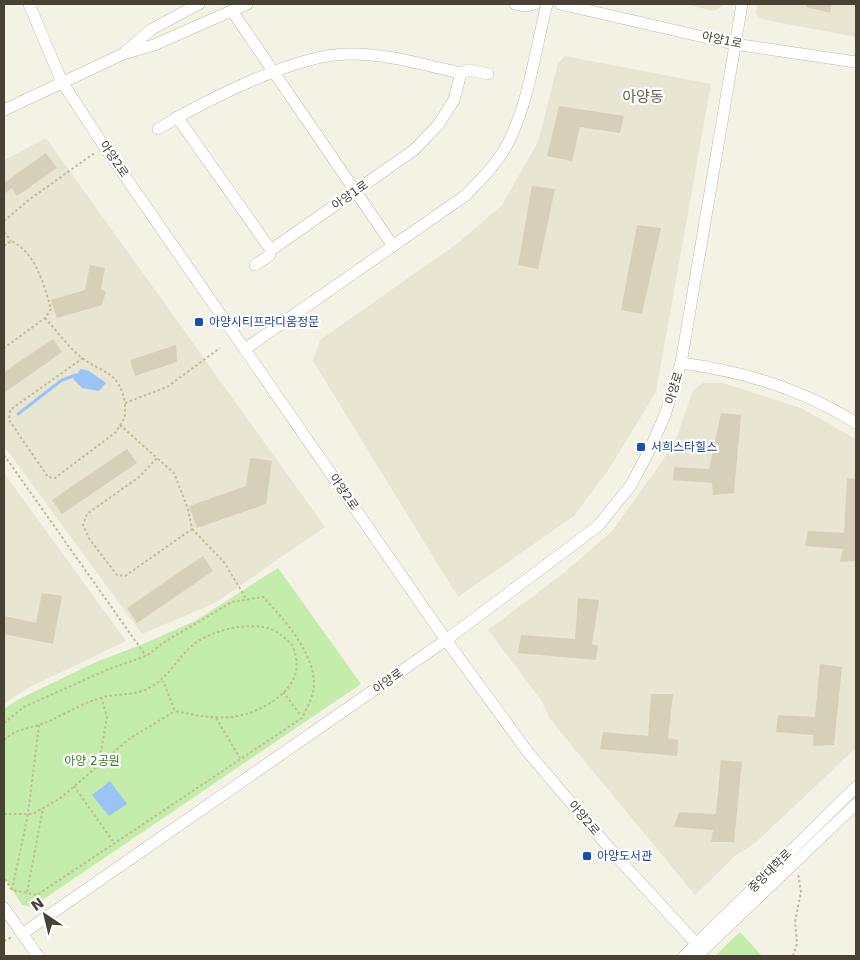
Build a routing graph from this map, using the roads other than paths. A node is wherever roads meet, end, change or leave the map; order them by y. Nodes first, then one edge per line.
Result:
1 (29, 4) edge
2 (198, 4) edge
3 (246, 4) edge
4 (515, 4) edge
5 (535, 4) edge
6 (547, 4) edge
7 (560, 4) edge
8 (742, 4) edge
9 (232, 11) junction
10 (734, 44) junction
11 (123, 54) junction
12 (856, 62) edge
13 (273, 73) junction
14 (461, 73) junction
15 (488, 74) dead end
16 (62, 82) junction
17 (4, 110) edge
18 (178, 117) junction
19 (158, 129) dead end
20 (355, 192) junction
21 (393, 246) junction
22 (271, 250) junction
23 (255, 265) dead end
24 (245, 349) junction
25 (681, 363) junction
26 (856, 423) edge
27 (446, 640) junction
28 (856, 787) edge
29 (856, 804) edge
30 (4, 908) edge
31 (22, 934) junction
32 (699, 950) edge
33 (38, 956) edge
34 (684, 956) edge

1 - 16 street, 아양2로
2 - 11 street
3 - 9 street
4 - 5 street
6 - 21 street
7 - 10 street, 아양1로
8 - 10 street, 아양로
9 - 11 street
9 - 13 street
10 - 12 street, 아양1로
10 - 25 street, 아양로
11 - 16 street
13 - 14 street
13 - 18 street
13 - 20 street
14 - 15 street
14 - 20 street, 아양1로
16 - 17 street
16 - 24 street, 아양2로
18 - 19 street
18 - 22 street
20 - 21 street
20 - 22 street, 아양1로
21 - 24 street
22 - 23 street, 아양1로
24 - 27 street, 아양2로
25 - 26 street, 아양로
25 - 27 street, 아양로
27 - 31 street, 아양로
27 - 32 street, 아양2로
28 - 32 street, 중앙대학로
29 - 32 street, 중앙대학로
30 - 31 street
31 - 33 street
32 - 34 street, 중앙대학로

